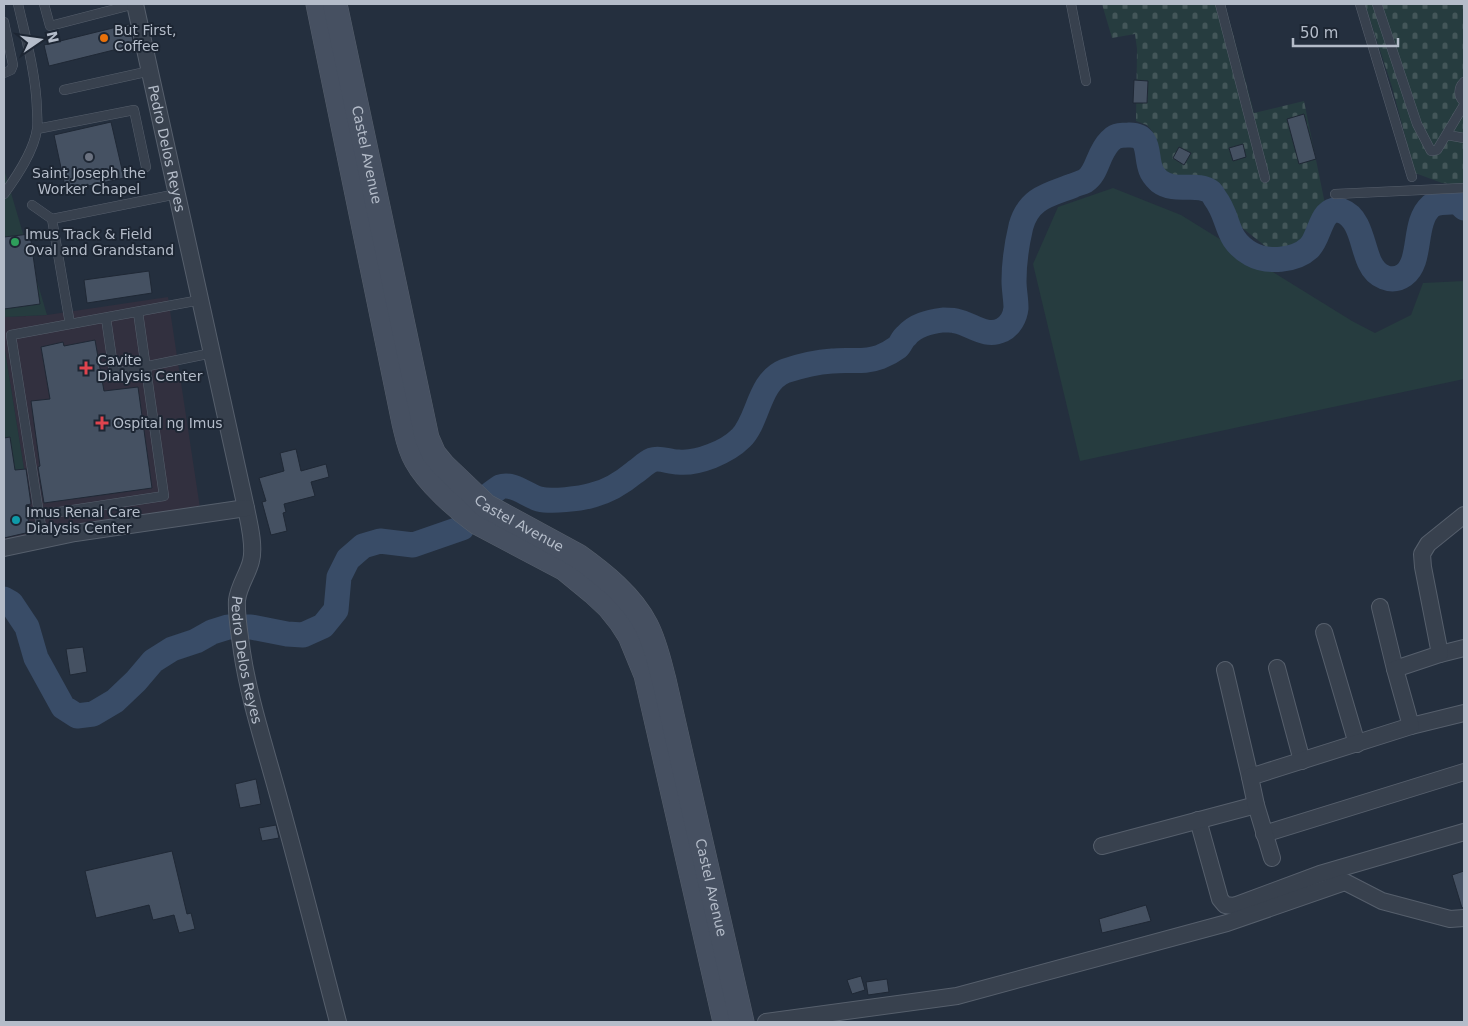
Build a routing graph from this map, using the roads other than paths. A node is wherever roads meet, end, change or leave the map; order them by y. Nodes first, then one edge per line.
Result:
1 (18, 4) edge
2 (44, 4) edge
3 (135, 4) edge
4 (318, 4) edge
5 (335, 4) edge
6 (1071, 4) edge
7 (1220, 4) edge
8 (1360, 4) edge
9 (1377, 4) edge
10 (116, 6) edge
11 (4, 22) edge
12 (150, 71) junction
13 (4, 73) edge
14 (1086, 81) dead end
15 (1464, 82) edge
16 (64, 90) dead end
17 (1464, 103) edge
18 (37, 129) junction
19 (1447, 135) junction
20 (1464, 138) edge
21 (146, 167) dead end
22 (1412, 177) dead end
23 (1266, 178) dead end
24 (1464, 188) edge
25 (4, 194) edge
26 (177, 194) junction
27 (1335, 194) dead end
28 (32, 205) dead end
29 (52, 219) junction
30 (200, 300) junction
31 (138, 312) junction
32 (106, 318) junction
33 (70, 324) junction
34 (212, 354) junction
35 (145, 367) junction
36 (246, 508) junction
37 (1464, 514) edge
38 (39, 516) junction
39 (43, 539) junction
40 (4, 548) edge
41 (1380, 608) dead end
42 (1324, 632) dead end
43 (1464, 648) edge
44 (1440, 654) junction
45 (1277, 668) dead end
46 (1395, 669) junction
47 (1225, 670) dead end
48 (1464, 713) edge
49 (1412, 726) junction
50 (1357, 744) junction
51 (1302, 761) junction
52 (1464, 772) edge
53 (1250, 778) junction
54 (1256, 805) junction
55 (1198, 820) junction
56 (1464, 832) edge
57 (1264, 834) junction
58 (1102, 846) dead end
59 (1272, 858) dead end
60 (1464, 918) edge
61 (810, 1019) edge
62 (338, 1022) edge
63 (725, 1022) edge
64 (742, 1022) edge
65 (766, 1022) edge

1 - 18 lane
2 - 10 lane
3 - 10 lane
3 - 12 street, Pedro Delos Reyes
4 - 63 street, Castel Avenue
5 - 64 street, Castel Avenue
6 - 14 lane
7 - 23 lane
8 - 22 lane
9 - 19 lane
11 - 13 lane
12 - 16 lane
12 - 26 street, Pedro Delos Reyes
15 - 17 lane
17 - 19 lane
18 - 21 lane
18 - 25 lane
19 - 20 lane
24 - 27 lane
26 - 29 lane
26 - 30 street, Pedro Delos Reyes
28 - 29 lane
29 - 33 lane
30 - 31 lane
30 - 34 street, Pedro Delos Reyes
31 - 32 lane
31 - 35 lane
32 - 33 lane
32 - 35 lane
33 - 38 lane
34 - 35 lane
34 - 36 street, Pedro Delos Reyes
35 - 38 lane
36 - 39 street
36 - 62 street, Pedro Delos Reyes
37 - 44 street
38 - 39 lane
39 - 40 street
41 - 46 street
42 - 50 street
43 - 44 street
44 - 46 street
45 - 51 street
46 - 49 street
47 - 53 street
48 - 49 street
49 - 50 street
50 - 51 street
51 - 53 street
52 - 57 street
53 - 54 street
54 - 55 street
54 - 57 street
55 - 56 street
55 - 58 street
57 - 59 street
60 - 61 street
61 - 65 street

